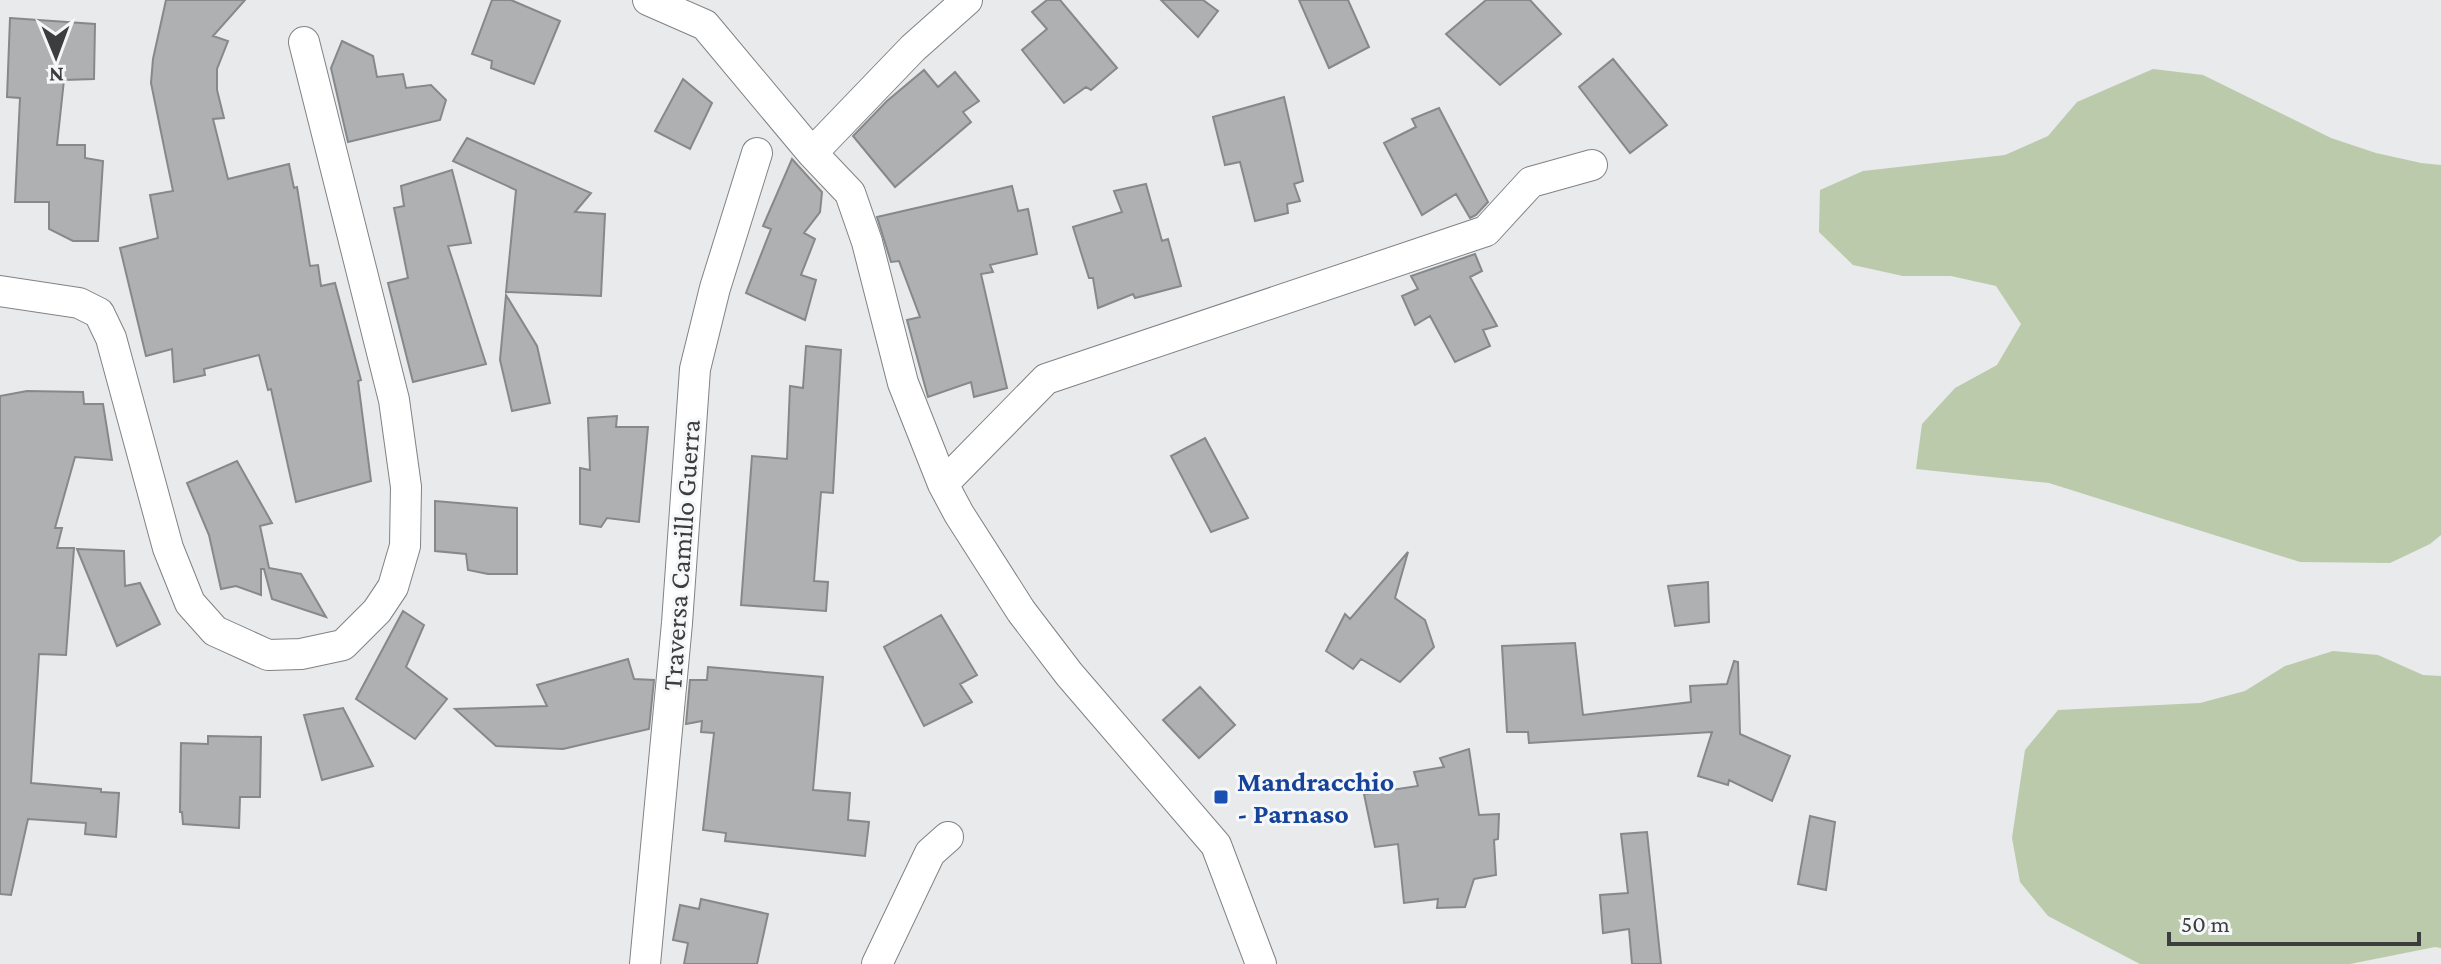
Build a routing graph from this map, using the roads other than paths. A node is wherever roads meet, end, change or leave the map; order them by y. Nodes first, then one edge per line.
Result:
1 (648, 0) edge
2 (967, 0) edge
3 (304, 42) dead end
4 (757, 153) dead end
5 (812, 153) junction
6 (1592, 165) dead end
7 (0, 291) edge
8 (943, 484) junction
9 (948, 837) dead end
10 (645, 964) edge
11 (877, 964) edge
12 (1261, 964) edge

1 - 5 street
2 - 5 street
3 - 7 street
4 - 10 street, Traversa Camillo Guerra
5 - 8 street
6 - 8 street
8 - 12 street
9 - 11 street

